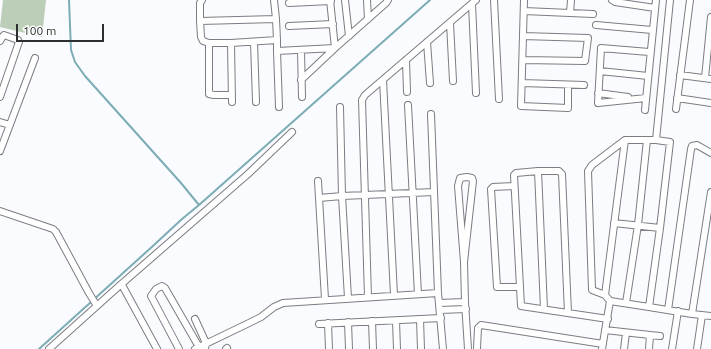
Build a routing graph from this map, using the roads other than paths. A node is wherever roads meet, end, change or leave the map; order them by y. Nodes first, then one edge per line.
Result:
1 (202, 0) edge
2 (274, 0) edge
3 (345, 0) edge
4 (367, 0) edge
5 (388, 0) edge
6 (494, 0) edge
7 (524, 0) edge
8 (571, 0) edge
9 (612, 0) edge
10 (656, 0) edge
11 (670, 0) edge
12 (690, 0) edge
13 (330, 1) edge
14 (474, 2) edge
15 (289, 3) dead end
16 (634, 3) edge
17 (655, 8) junction
18 (524, 12) junction
19 (570, 13) junction
20 (593, 14) dead end
21 (711, 16) edge
22 (276, 19) junction
23 (368, 19) junction
24 (200, 21) junction
25 (450, 23) junction
26 (333, 24) junction
27 (596, 25) dead end
28 (289, 26) dead end
29 (652, 30) junction
30 (349, 36) junction
31 (523, 36) junction
32 (277, 40) junction
33 (0, 41) edge
34 (254, 42) junction
35 (427, 42) junction
36 (209, 43) junction
37 (231, 43) junction
38 (593, 47) dead end
39 (335, 48) junction
40 (601, 48) junction
41 (301, 50) junction
42 (277, 51) junction
43 (650, 52) junction
44 (35, 58) dead end
45 (406, 60) junction
46 (523, 60) junction
47 (600, 71) junction
48 (680, 75) junction
49 (648, 76) junction
50 (708, 78) edge
51 (301, 80) junction
52 (383, 80) junction
53 (452, 81) dead end
54 (430, 83) dead end
55 (522, 83) junction
56 (568, 85) junction
57 (584, 85) dead end
58 (407, 92) dead end
59 (476, 93) dead end
60 (598, 93) junction
61 (0, 97) edge
62 (302, 97) dead end
63 (635, 98) junction
64 (646, 98) junction
65 (676, 98) junction
66 (498, 100) dead end
67 (256, 102) dead end
68 (711, 103) edge
69 (408, 105) dead end
70 (279, 107) dead end
71 (340, 107) dead end
72 (676, 109) dead end
73 (645, 110) dead end
74 (431, 114) dead end
75 (0, 122) edge
76 (10, 125) junction
77 (292, 132) dead end
78 (625, 140) junction
79 (647, 140) junction
80 (656, 140) junction
81 (0, 151) edge
82 (711, 153) edge
83 (538, 172) junction
84 (318, 181) dead end
85 (514, 186) junction
86 (434, 192) junction
87 (711, 192) edge
88 (412, 193) junction
89 (365, 195) junction
90 (388, 195) junction
91 (342, 196) junction
92 (319, 198) junction
93 (0, 212) edge
94 (614, 223) junction
95 (638, 225) junction
96 (660, 228) junction
97 (464, 262) junction
98 (122, 285) junction
99 (519, 287) junction
100 (438, 293) junction
101 (418, 294) junction
102 (605, 295) junction
103 (394, 296) junction
104 (368, 297) junction
105 (348, 298) junction
106 (325, 299) junction
107 (610, 301) junction
108 (439, 303) junction
109 (626, 303) junction
110 (97, 305) junction
111 (465, 305) junction
112 (649, 307) junction
113 (544, 309) junction
114 (440, 310) junction
115 (668, 310) junction
116 (678, 311) junction
117 (568, 313) junction
118 (692, 314) junction
119 (702, 315) junction
120 (711, 316) edge
121 (441, 318) junction
122 (195, 319) dead end
123 (420, 319) junction
124 (608, 319) junction
125 (372, 321) junction
126 (396, 321) junction
127 (348, 322) junction
128 (328, 323) junction
129 (319, 324) dead end
130 (605, 330) junction
131 (626, 332) junction
132 (650, 335) junction
133 (660, 336) dead end
134 (579, 342) junction
135 (201, 347) edge
136 (602, 347) edge
137 (468, 348) edge
138 (49, 349) edge
139 (157, 349) edge
140 (179, 349) edge
141 (329, 349) edge
142 (350, 349) edge
143 (373, 349) edge
144 (397, 349) edge
145 (421, 349) edge
146 (443, 349) edge
147 (479, 349) edge
148 (578, 349) edge
149 (624, 349) edge
150 (648, 349) edge
151 (672, 349) edge
152 (697, 349) edge

1 - 24 street
2 - 22 street
3 - 30 street
4 - 23 street
5 - 23 street
6 - 66 street
7 - 18 street
8 - 19 street
9 - 16 street
10 - 17 street
11 - 80 street
12 - 48 street
13 - 15 street
13 - 26 street
14 - 25 street
14 - 59 street
16 - 17 street
17 - 29 street
18 - 19 street
18 - 31 street
19 - 20 street
21 - 50 street
22 - 24 street
22 - 32 street
23 - 30 street
24 - 36 street
25 - 35 street
25 - 53 street
26 - 28 street
26 - 39 street
27 - 29 street
29 - 43 street
30 - 39 street
31 - 46 street
31 - 46 street
32 - 34 street
32 - 42 street
33 - 61 street
34 - 37 street
34 - 67 street
35 - 45 street
35 - 54 street
36 - 37 street
36 - 37 street
38 - 40 street
39 - 41 street
39 - 51 street
40 - 43 street
40 - 47 street
41 - 42 street
41 - 51 street
42 - 70 street
43 - 49 street
44 - 76 street
45 - 52 street
45 - 58 street
46 - 55 street
47 - 49 street
47 - 60 street
48 - 50 street
48 - 65 street
49 - 64 street
51 - 62 street
52 - 89 street
52 - 90 street
55 - 56 street
55 - 56 street
56 - 57 street
60 - 63 street
60 - 63 street
63 - 64 street
64 - 73 street
65 - 68 street
65 - 72 street
69 - 88 street
71 - 91 street
74 - 86 street
75 - 76 street
76 - 81 street
77 - 98 street
78 - 79 street
78 - 94 street
78 - 102 street
79 - 80 street
79 - 95 street
80 - 96 street
82 - 115 street
83 - 85 street
83 - 113 street
83 - 117 street
84 - 92 street
85 - 99 street
85 - 99 street
86 - 88 street
86 - 100 street
87 - 118 street
88 - 90 street
88 - 101 street
89 - 90 street
89 - 91 street
89 - 104 street
90 - 103 street
91 - 92 street
91 - 105 street
92 - 106 street
93 - 110 street
94 - 95 street
94 - 102 street
95 - 96 street
95 - 109 street
96 - 112 street
97 - 97 street
97 - 111 street
98 - 110 street
98 - 139 street
99 - 113 street
100 - 101 street
100 - 108 street
101 - 103 street
102 - 107 street
103 - 104 street
104 - 105 street
105 - 106 street
106 - 135 street
107 - 109 street
107 - 124 street
108 - 111 street
108 - 114 street
109 - 112 street
110 - 138 street
111 - 114 street
111 - 137 street
112 - 115 street
113 - 117 street
114 - 121 street
115 - 116 street
116 - 118 street
116 - 151 street
117 - 124 street
118 - 119 street
119 - 120 street
119 - 152 street
121 - 123 street
121 - 146 street
122 - 135 street
123 - 126 street
123 - 145 street
124 - 130 street
125 - 126 street
125 - 127 street
125 - 143 street
126 - 144 street
127 - 128 street
127 - 142 street
128 - 129 street
128 - 141 street
130 - 131 street
130 - 136 street
131 - 132 street
131 - 149 street
132 - 133 street
132 - 150 street
134 - 136 street
134 - 147 street
134 - 148 street
135 - 140 street
137 - 147 street

